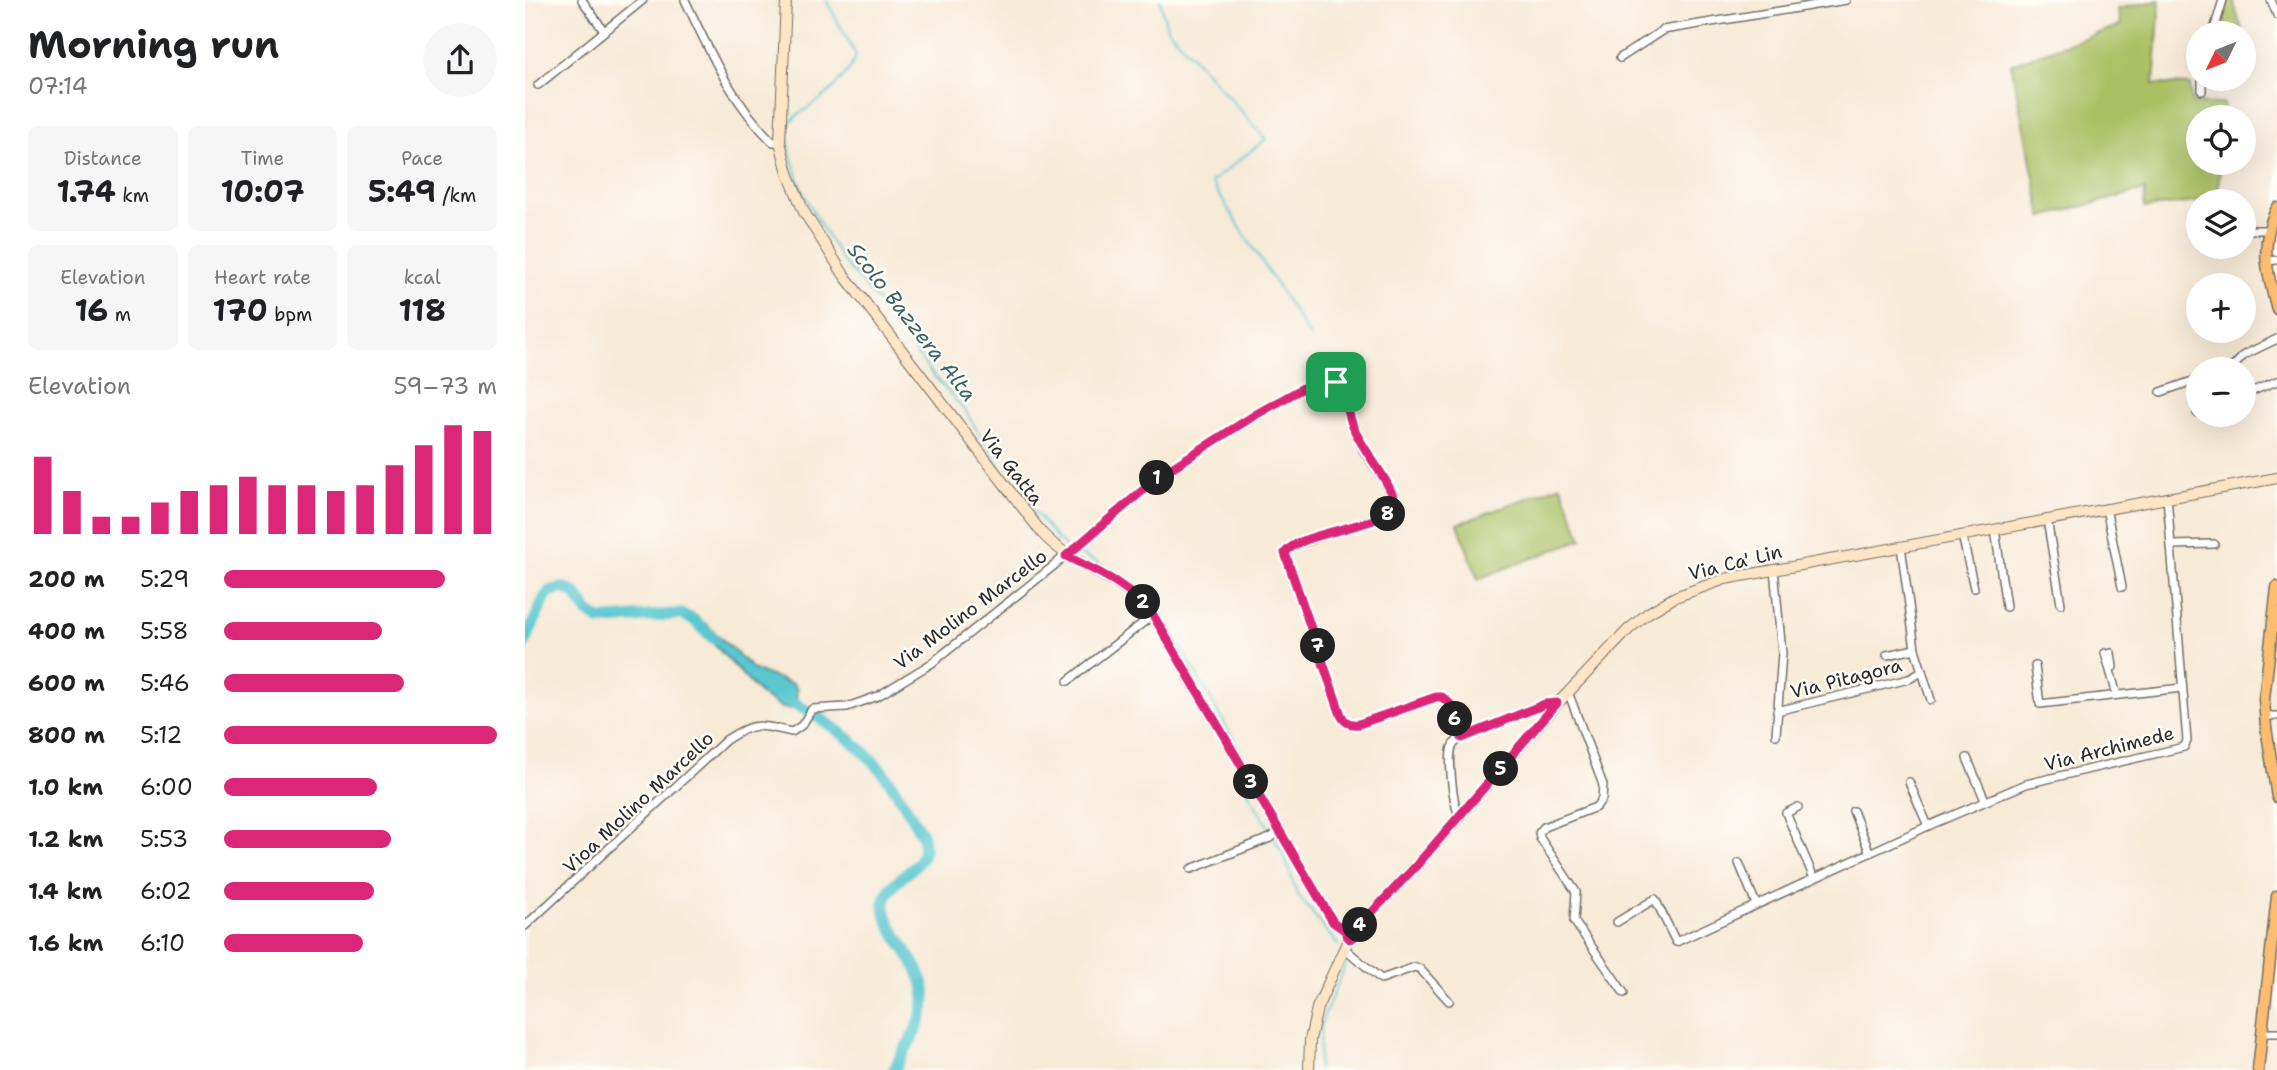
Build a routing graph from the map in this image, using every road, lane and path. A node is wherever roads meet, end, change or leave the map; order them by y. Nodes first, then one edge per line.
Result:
1 (582, 0) edge
2 (643, 0) edge
3 (685, 0) edge
4 (786, 0) edge
5 (1846, 0) edge
6 (2223, 0) edge
7 (2271, 0) edge
8 (2277, 15) edge
9 (2217, 21) edge
10 (604, 31) junction
11 (1620, 58) dead end
12 (538, 85) dead end
13 (780, 142) junction
14 (2277, 208) edge
15 (2256, 230) edge
16 (2268, 230) junction
17 (2271, 261) edge
18 (2277, 309) edge
19 (2277, 339) edge
20 (2243, 357) edge
21 (2277, 381) edge
22 (2186, 383) edge
23 (2256, 389) edge
24 (2161, 392) dead end
25 (2277, 478) edge
26 (2167, 497) junction
27 (2106, 508) junction
28 (2047, 519) junction
29 (1995, 529) junction
30 (1962, 535) junction
31 (2214, 544) dead end
32 (2172, 545) junction
33 (1901, 546) junction
34 (1066, 555) junction
35 (1774, 569) junction
36 (2122, 587) dead end
37 (2277, 587) edge
38 (1974, 588) dead end
39 (2061, 604) dead end
40 (2006, 607) dead end
41 (1153, 615) junction
42 (1915, 649) junction
43 (2108, 653) dead end
44 (1887, 655) dead end
45 (2035, 667) dead end
46 (1922, 672) junction
47 (1068, 681) dead end
48 (2182, 688) junction
49 (2117, 695) junction
50 (1561, 699) junction
51 (1931, 700) dead end
52 (1777, 712) junction
53 (2265, 716) junction
54 (2277, 716) edge
55 (783, 730) joint
56 (1776, 735) dead end
57 (1462, 738) junction
58 (1967, 758) dead end
59 (1909, 782) dead end
60 (2277, 797) edge
61 (1985, 800) junction
62 (1798, 807) dead end
63 (1853, 811) dead end
64 (1460, 816) junction
65 (1928, 826) junction
66 (1276, 834) junction
67 (1870, 853) junction
68 (1739, 863) dead end
69 (1191, 869) dead end
70 (1814, 878) junction
71 (2277, 896) edge
72 (2277, 903) edge
73 (1756, 904) junction
74 (1617, 922) dead end
75 (525, 926) edge
76 (1348, 937) junction
77 (2273, 970) edge
78 (1624, 993) dead end
79 (1449, 1001) dead end
80 (2262, 1033) junction
81 (2277, 1033) edge
82 (1309, 1070) edge
83 (2258, 1070) edge

1 - 10 street
2 - 10 street
3 - 13 street
4 - 13 street, Via Gatta
5 - 11 street
6 - 9 street
7 - 8 street
10 - 12 street
13 - 34 street, Via Gatta
14 - 16 main road
15 - 16 street
16 - 17 main road
17 - 18 main road
19 - 20 street
21 - 23 street
22 - 24 street
25 - 26 street, Via Ca' Lin
26 - 27 street, Via Ca' Lin
26 - 32 street, Via Archimede
27 - 28 street, Via Ca' Lin
27 - 36 street
28 - 29 street, Via Ca' Lin
28 - 39 street
29 - 30 street, Via Ca' Lin
29 - 40 street
30 - 33 street, Via Ca' Lin
30 - 38 street
31 - 32 street
32 - 48 street, Via Archimede
33 - 35 street, Via Ca' Lin
33 - 42 street, Via Pitagora
34 - 41 street, Via Gatta
34 - 55 street, Via Molino Marcello
34 - 57 street, Via Molino Marcello
35 - 50 street, Via Ca' Lin
35 - 52 street
37 - 53 main road
41 - 47 street
41 - 66 street, Via Gatta
42 - 44 street, Via Pitagora
42 - 46 street, Via Pitagora
43 - 49 street
45 - 49 street
46 - 51 street, Via Pitagora
46 - 52 street, Via Pitagora
48 - 49 street
48 - 61 street, Via Archimede
50 - 57 street, Via Ca' Lin
50 - 64 street, Via Ca' Lin
50 - 78 street
52 - 56 street
53 - 54 street
53 - 60 main road
55 - 75 street, Vioa Molino Marcello
57 - 64 street
58 - 61 street
59 - 65 street
61 - 65 street, Via Archimede
62 - 70 street
63 - 67 street
64 - 76 street, Via Ca' Lin
65 - 67 street, Via Archimede
66 - 69 street
66 - 76 street, Via Gatta
67 - 70 street, Via Archimede
68 - 73 street
70 - 73 street, Via Archimede
71 - 72 main road
72 - 77 main road
73 - 74 street, Via Archimede
76 - 79 street
76 - 82 street, Via Ca' Lin
77 - 80 main road
80 - 81 street
80 - 83 main road

